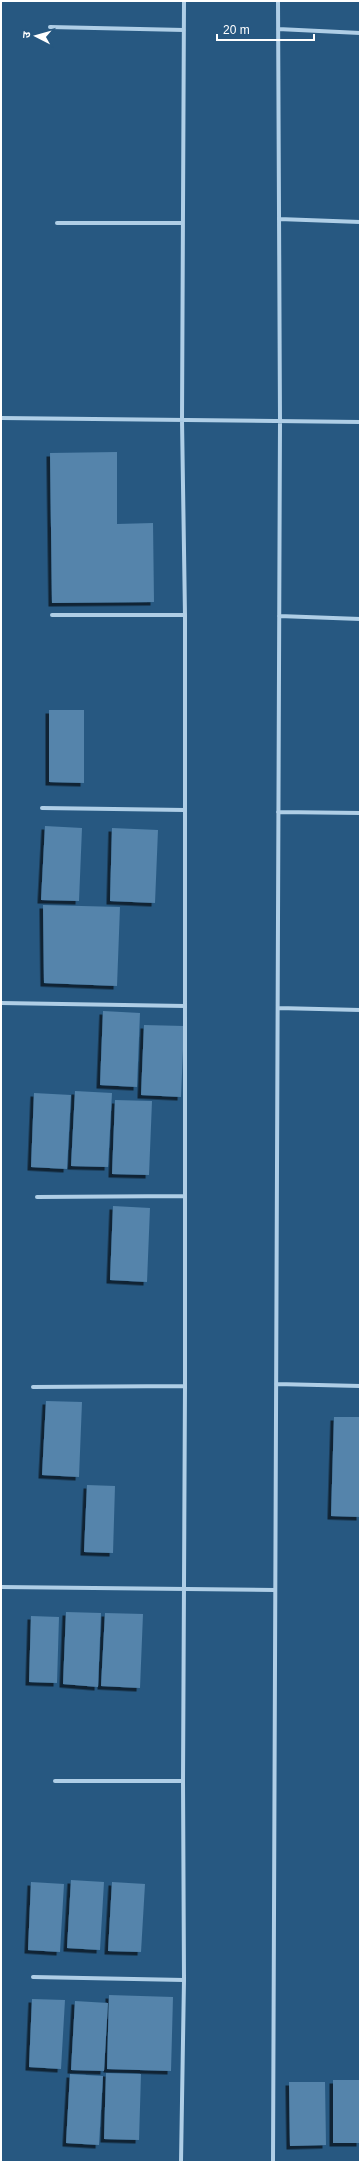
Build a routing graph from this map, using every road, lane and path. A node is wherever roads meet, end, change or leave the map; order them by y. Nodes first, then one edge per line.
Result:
1 (184, 1) edge
2 (278, 1) edge
3 (50, 27) dead end
4 (184, 30) junction
5 (278, 30) junction
6 (360, 33) edge
7 (279, 219) junction
8 (360, 222) edge
9 (56, 223) dead end
10 (183, 223) junction
11 (1, 418) edge
12 (182, 420) junction
13 (280, 421) junction
14 (360, 422) edge
15 (52, 615) dead end
16 (185, 615) junction
17 (279, 616) junction
18 (360, 619) edge
19 (42, 808) dead end
20 (185, 810) junction
21 (278, 812) junction
22 (360, 813) edge
23 (1, 1003) edge
24 (185, 1006) junction
25 (278, 1008) junction
26 (360, 1010) edge
27 (184, 1196) junction
28 (37, 1197) dead end
29 (276, 1384) junction
30 (185, 1386) junction
31 (360, 1386) edge
32 (33, 1387) dead end
33 (1, 1587) edge
34 (184, 1589) junction
35 (275, 1590) junction
36 (55, 1781) dead end
37 (183, 1781) junction
38 (33, 1977) dead end
39 (184, 1980) junction
40 (181, 2162) edge
41 (273, 2162) edge

1 - 4 street
2 - 5 street
3 - 4 street
4 - 10 street
5 - 6 street
5 - 7 street
7 - 8 street
7 - 13 street
9 - 10 street
10 - 12 street
11 - 12 street
12 - 13 street
12 - 16 street
13 - 14 street
13 - 17 street
15 - 16 street
16 - 20 street
17 - 18 street
17 - 21 street
19 - 20 street
20 - 24 street
21 - 22 street
21 - 25 street
23 - 24 street
24 - 27 street
25 - 26 street
25 - 29 street
27 - 28 street
27 - 30 street
29 - 31 street
29 - 35 street
30 - 32 street
30 - 34 street
33 - 34 street
34 - 35 street
34 - 37 street
35 - 41 street
36 - 37 street
37 - 39 street
38 - 39 street
39 - 40 street

